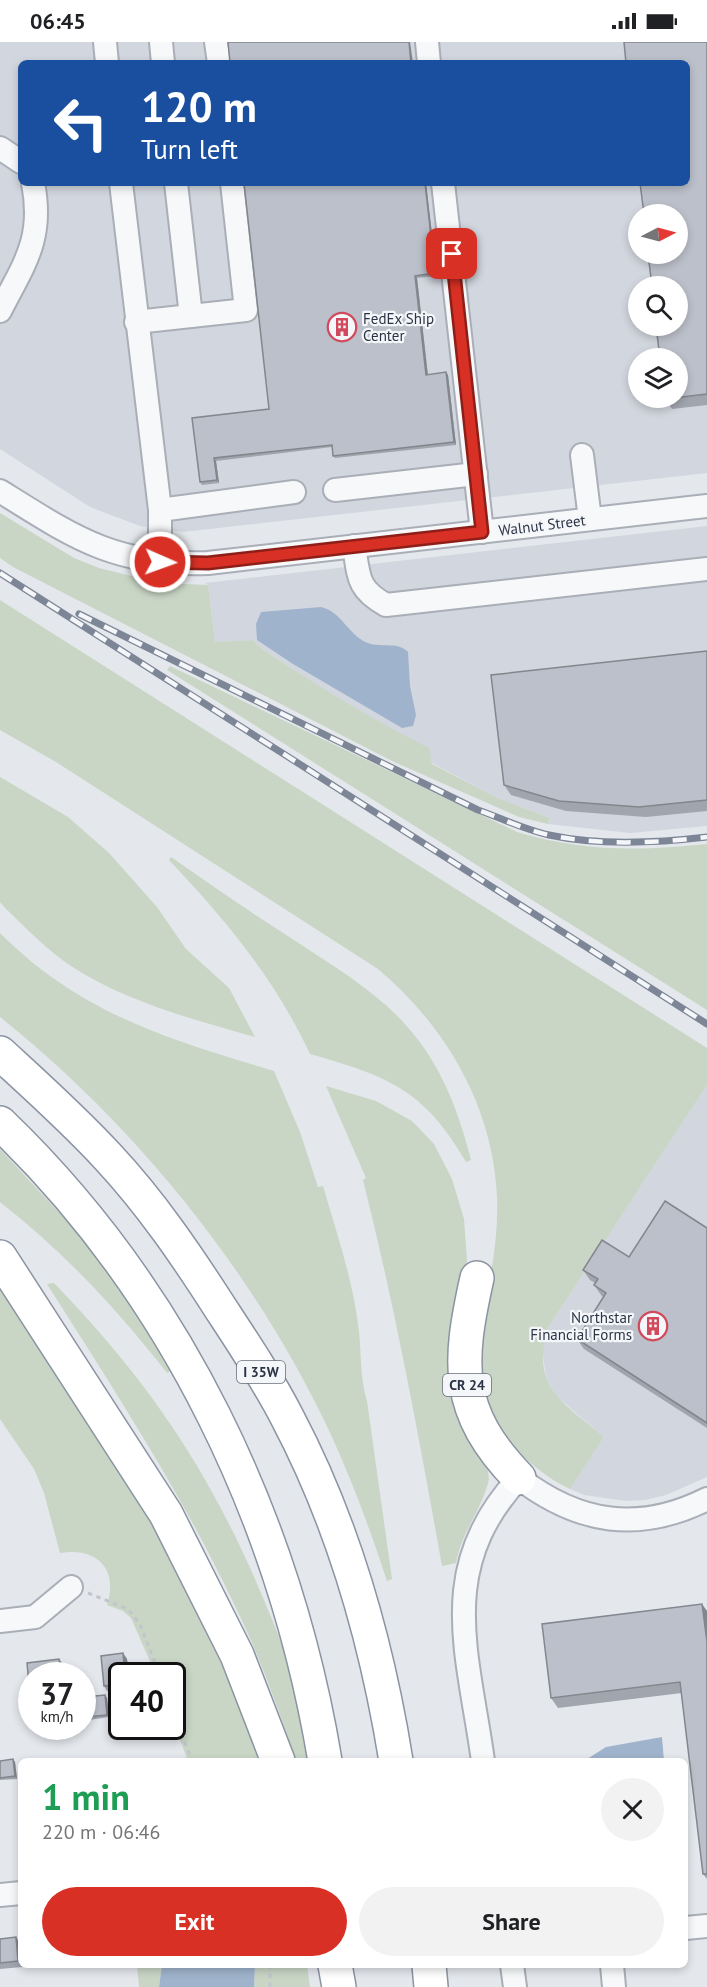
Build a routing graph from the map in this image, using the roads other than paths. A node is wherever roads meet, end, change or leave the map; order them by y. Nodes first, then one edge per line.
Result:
1 (105, 42) edge
2 (161, 42) edge
3 (216, 42) edge
4 (427, 42) edge
5 (107, 60) edge
6 (163, 60) edge
7 (219, 60) edge
8 (429, 60) edge
9 (0, 148) edge
10 (18, 160) edge
11 (33, 186) edge
12 (121, 186) edge
13 (176, 186) edge
14 (232, 186) edge
15 (444, 186) edge
16 (0, 311) edge
17 (191, 316) junction
18 (136, 322) junction
19 (582, 455) dead end
20 (476, 474) junction
21 (0, 490) edge
22 (335, 490) dead end
23 (294, 492) dead end
24 (707, 506) edge
25 (160, 510) junction
26 (590, 519) junction
27 (482, 532) junction
28 (354, 546) junction
29 (160, 562) junction
30 (707, 569) edge
31 (0, 1053) edge
32 (0, 1123) edge
33 (0, 1257) edge
34 (477, 1278) dead end
35 (519, 1478) junction
36 (707, 1499) edge
37 (71, 1587) road end
38 (0, 1621) edge
39 (277, 1758) edge
40 (325, 1758) edge
41 (396, 1758) edge
42 (483, 1758) edge
43 (18, 1893) edge
44 (0, 1896) edge
45 (707, 1926) edge
46 (688, 1928) edge
47 (336, 1968) edge
48 (347, 1968) edge
49 (429, 1968) edge
50 (512, 1968) edge
51 (612, 1968) edge
52 (339, 1987) edge
53 (349, 1987) edge
54 (431, 1987) edge
55 (515, 1987) edge
56 (614, 1987) edge

1 - 5 street
2 - 6 street
3 - 7 street
4 - 8 street
9 - 10 street
11 - 16 street
12 - 18 street
13 - 17 street
14 - 17 street
15 - 20 street
17 - 18 street
18 - 25 street
19 - 26 street
20 - 22 street
20 - 27 street
21 - 29 street, Walnut Street
23 - 25 street
24 - 26 street, Walnut Street
25 - 29 street
26 - 27 street, Walnut Street
27 - 28 street, Walnut Street
28 - 29 street, Walnut Street
28 - 30 street
31 - 41 highway, I 35W
32 - 40 highway
33 - 39 highway
34 - 35 highway, CR 24
35 - 36 street, CR 24
35 - 42 street
37 - 38 street
43 - 44 street
45 - 46 street
47 - 52 highway
48 - 53 highway
49 - 54 highway
50 - 55 street
51 - 56 street

